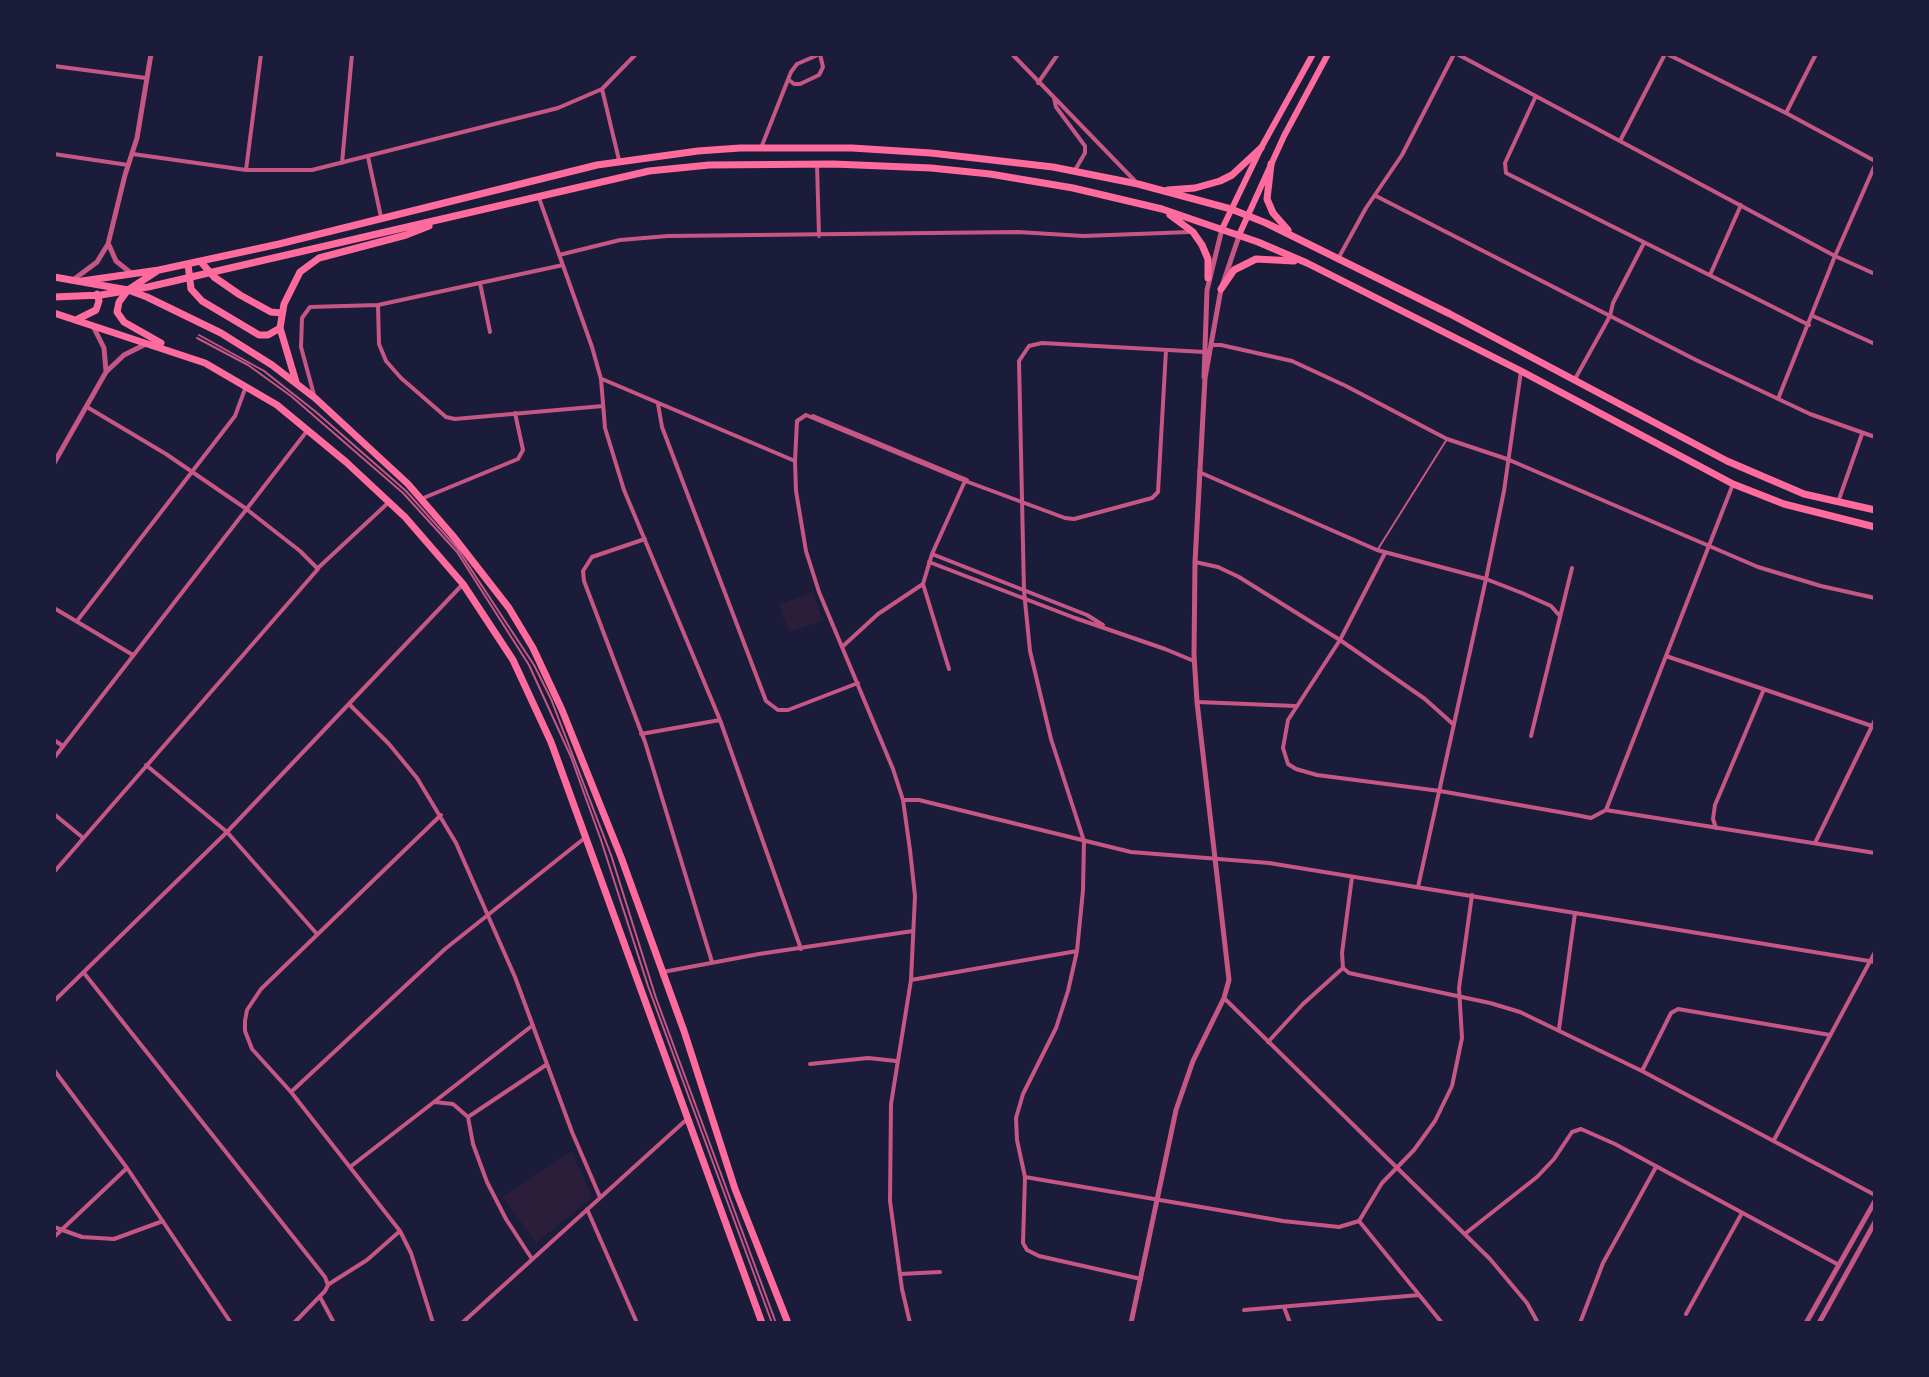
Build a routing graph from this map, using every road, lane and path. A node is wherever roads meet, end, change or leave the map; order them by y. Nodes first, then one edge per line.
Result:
1 (151, 54) edge
2 (261, 54) edge
3 (352, 54) edge
4 (636, 54) edge
5 (820, 54) edge
6 (1012, 54) edge
7 (1058, 54) edge
8 (1313, 54) edge
9 (1328, 54) edge
10 (1456, 54) edge
11 (1666, 54) edge
12 (1816, 54) edge
13 (54, 66) edge
14 (146, 78) junction
15 (789, 80) junction
16 (1038, 83) junction
17 (602, 89) junction
18 (1054, 98) junction
19 (1535, 98) junction
20 (1786, 113) junction
21 (1621, 139) junction
22 (761, 148) junction
23 (1261, 148) junction
24 (54, 154) edge
25 (133, 154) junction
26 (368, 157) junction
27 (619, 161) junction
28 (342, 163) junction
29 (1875, 163) edge
30 (817, 164) junction
31 (1271, 164) junction
32 (128, 165) junction
33 (246, 170) junction
34 (1074, 170) junction
35 (1138, 184) junction
36 (1161, 191) junction
37 (1376, 196) junction
38 (539, 198) junction
39 (1741, 205) junction
40 (1162, 209) junction
41 (1231, 209) junction
42 (1248, 215) junction
43 (382, 219) junction
44 (434, 222) junction
45 (1222, 229) junction
46 (1193, 232) junction
47 (1293, 234) junction
48 (1239, 235) junction
49 (819, 236) junction
50 (1644, 242) junction
51 (108, 244) junction
52 (559, 255) junction
53 (1835, 256) junction
54 (1339, 257) junction
55 (201, 262) junction
56 (1307, 263) junction
57 (188, 264) junction
58 (563, 265) junction
59 (159, 270) junction
60 (131, 273) junction
61 (1875, 274) edge
62 (1710, 275) junction
63 (54, 277) edge
64 (1208, 278) junction
65 (77, 280) junction
66 (480, 283) junction
67 (93, 284) junction
68 (1221, 289) junction
69 (128, 290) junction
70 (54, 297) edge
71 (378, 305) junction
72 (54, 313) edge
73 (281, 313) junction
74 (1610, 316) junction
75 (1813, 316) junction
76 (78, 319) junction
77 (92, 325) junction
78 (1809, 325) junction
79 (280, 328) junction
80 (490, 332) dead end
81 (198, 337) dead end
82 (149, 343) junction
83 (1875, 344) edge
84 (1211, 345) junction
85 (1166, 350) junction
86 (173, 351) junction
87 (1204, 352) junction
88 (1521, 371) junction
89 (106, 372) junction
90 (1205, 378) junction
91 (601, 379) junction
92 (1575, 379) junction
93 (297, 385) junction
94 (246, 386) junction
95 (315, 398) junction
96 (1778, 400) junction
97 (658, 404) junction
98 (603, 406) junction
99 (87, 407) junction
100 (515, 413) junction
101 (308, 429) junction
102 (1862, 434) junction
103 (1875, 437) edge
104 (1447, 439) junction
105 (1507, 459) junction
106 (795, 461) junction
107 (54, 463) edge
108 (192, 471) junction
109 (1199, 472) junction
110 (966, 480) junction
111 (1733, 484) junction
112 (421, 499) junction
113 (389, 502) junction
114 (1024, 502) junction
115 (1838, 502) junction
116 (245, 508) junction
117 (1875, 510) edge
118 (1875, 527) edge
119 (645, 539) junction
120 (1710, 546) junction
121 (1377, 550) junction
122 (1385, 553) junction
123 (932, 554) junction
124 (929, 562) junction
125 (1195, 562) junction
126 (1572, 568) dead end
127 (318, 569) junction
128 (1486, 579) junction
129 (463, 584) junction
130 (923, 584) junction
131 (1024, 591) junction
132 (1875, 598) edge
133 (1025, 599) junction
134 (54, 608) edge
135 (1559, 615) junction
136 (77, 621) junction
137 (1105, 626) junction
138 (1340, 640) junction
139 (842, 647) junction
140 (133, 655) junction
141 (1666, 656) junction
142 (1194, 661) junction
143 (949, 669) dead end
144 (858, 683) junction
145 (1764, 689) junction
146 (1197, 702) junction
147 (349, 704) junction
148 (1295, 706) junction
149 (720, 720) junction
150 (1875, 720) edge
151 (1454, 725) junction
152 (1872, 726) junction
153 (641, 734) junction
154 (1531, 736) dead end
155 (54, 740) edge
156 (63, 746) junction
157 (54, 758) edge
158 (146, 765) junction
159 (1440, 791) junction
160 (903, 800) junction
161 (1606, 810) junction
162 (54, 814) edge
163 (441, 815) junction
164 (1716, 828) junction
165 (227, 832) junction
166 (586, 836) junction
167 (82, 837) junction
168 (1084, 841) junction
169 (1815, 843) junction
170 (1875, 853) edge
171 (1216, 859) junction
172 (54, 872) edge
173 (1352, 877) junction
174 (1418, 887) junction
175 (1472, 895) junction
176 (1575, 913) junction
177 (489, 914) junction
178 (914, 931) junction
179 (317, 934) junction
180 (801, 949) junction
181 (1077, 951) junction
182 (1875, 952) edge
183 (712, 962) junction
184 (1873, 962) edge
185 (1343, 968) junction
186 (663, 972) junction
187 (84, 973) junction
188 (911, 980) junction
189 (1460, 996) junction
190 (1224, 998) junction
191 (54, 1001) edge
192 (533, 1025) junction
193 (1559, 1029) junction
194 (1830, 1035) junction
195 (1268, 1042) junction
196 (896, 1061) junction
197 (546, 1064) junction
198 (810, 1064) dead end
199 (54, 1070) edge
200 (1642, 1071) junction
201 (291, 1092) junction
202 (434, 1102) junction
203 (468, 1117) junction
204 (686, 1120) junction
205 (1774, 1141) junction
206 (350, 1167) junction
207 (1397, 1167) junction
208 (1656, 1167) junction
209 (127, 1168) junction
210 (1025, 1177) junction
211 (600, 1197) junction
212 (1875, 1198) edge
213 (1157, 1200) junction
214 (587, 1209) junction
215 (1742, 1213) junction
216 (163, 1221) junction
217 (1359, 1221) junction
218 (1875, 1222) edge
219 (54, 1227) edge
220 (61, 1231) junction
221 (400, 1231) junction
222 (1465, 1234) junction
223 (54, 1237) edge
224 (532, 1259) junction
225 (1839, 1265) junction
226 (940, 1272) dead end
227 (900, 1274) junction
228 (1141, 1279) junction
229 (328, 1285) junction
230 (1419, 1295) junction
231 (320, 1297) junction
232 (1284, 1307) junction
233 (1244, 1310) dead end
234 (1686, 1314) dead end
235 (231, 1323) edge
236 (294, 1323) edge
237 (334, 1323) edge
238 (433, 1323) edge
239 (462, 1323) edge
240 (637, 1323) edge
241 (762, 1323) edge
242 (774, 1323) edge
243 (788, 1323) edge
244 (910, 1323) edge
245 (1131, 1323) edge
246 (1290, 1323) edge
247 (1442, 1323) edge
248 (1538, 1323) edge
249 (1580, 1323) edge
250 (1806, 1323) edge
251 (1819, 1323) edge

1 - 14 street
2 - 33 street
3 - 28 street
4 - 17 street
5 - 15 street
5 - 15 street
6 - 16 street
7 - 16 street
8 - 23 main road
9 - 31 main road
10 - 19 street
10 - 37 street
11 - 20 street
11 - 21 street
12 - 20 street
13 - 14 street
14 - 25 street
15 - 22 street
16 - 18 street
17 - 26 street
17 - 27 street
18 - 34 street
18 - 35 street
19 - 21 street
19 - 50 street
20 - 29 street
21 - 39 street
22 - 27 main road
22 - 34 main road
23 - 36 main road
23 - 41 main road
24 - 32 street
25 - 32 street
25 - 33 street
26 - 28 street
26 - 43 street
27 - 43 main road
28 - 33 street
29 - 53 street
30 - 38 main road
30 - 40 main road
30 - 49 street
31 - 42 main road
31 - 47 main road
32 - 51 street
34 - 35 main road
35 - 36 main road
36 - 41 main road
37 - 54 street
37 - 74 street
38 - 44 main road
38 - 52 street
39 - 53 street
39 - 62 street
40 - 45 main road
40 - 46 main road
41 - 42 main road
41 - 45 main road
42 - 47 main road
42 - 48 main road
43 - 55 main road
44 - 70 main road
44 - 73 main road
45 - 48 main road
45 - 64 street
46 - 49 street
46 - 64 main road
47 - 54 main road
48 - 56 main road
48 - 68 street
49 - 52 street
50 - 62 street
50 - 74 street
51 - 60 street
51 - 65 street
52 - 58 street
53 - 61 street
53 - 75 street
54 - 92 main road
55 - 57 main road
55 - 73 main road
56 - 68 main road
56 - 88 main road
57 - 59 main road
57 - 79 main road
58 - 66 street
58 - 91 street
59 - 60 main road
59 - 69 main road
60 - 65 main road
62 - 78 street
63 - 65 main road
64 - 87 street
65 - 67 main road
66 - 71 street
66 - 80 street
67 - 69 main road
67 - 76 main road
68 - 84 street
69 - 86 main road
69 - 93 main road
71 - 95 street
71 - 100 street
72 - 76 main road
73 - 79 main road
74 - 92 street
74 - 96 street
75 - 78 street
75 - 83 street
76 - 77 main road
77 - 82 main road
77 - 89 street
78 - 96 street
79 - 93 main road
81 - 242 lane
82 - 86 main road
82 - 89 street
84 - 90 street
84 - 104 street
85 - 87 street
85 - 114 street
85 - 114 street
86 - 94 main road
87 - 90 street
88 - 105 street
88 - 111 main road
89 - 99 street
90 - 109 street
91 - 97 street
91 - 98 street
92 - 115 main road
93 - 95 main road
94 - 101 main road
94 - 108 street
95 - 112 main road
96 - 102 street
97 - 106 street
97 - 144 street
98 - 100 street
98 - 119 street
99 - 107 street
99 - 108 street
100 - 112 street
101 - 113 main road
101 - 116 street
102 - 103 street
102 - 115 street
104 - 105 street
104 - 121 lane
105 - 120 street
105 - 128 street
106 - 110 street
106 - 139 street
108 - 116 street
108 - 136 street
109 - 121 street
109 - 125 street
110 - 114 street
110 - 123 street
111 - 118 main road
111 - 120 street
112 - 186 main road
113 - 127 street
113 - 129 main road
114 - 131 street
115 - 117 main road
116 - 127 street
116 - 140 street
119 - 149 street
119 - 153 street
120 - 132 street
120 - 141 street
121 - 122 street
122 - 128 street
122 - 138 street
123 - 124 street
123 - 131 street
124 - 130 street
124 - 133 street
125 - 138 street
125 - 142 street
126 - 135 street
127 - 158 street
128 - 135 street
128 - 151 street
129 - 147 street
129 - 166 main road
130 - 139 street
130 - 143 street
131 - 133 street
131 - 137 street
133 - 137 street
133 - 168 street
134 - 136 street
135 - 154 street
136 - 140 street
137 - 142 street
138 - 148 street
138 - 151 street
139 - 144 street
140 - 156 street
141 - 145 street
141 - 161 street
142 - 146 street
144 - 160 street
145 - 152 street
145 - 164 street
146 - 148 street
146 - 171 street
147 - 163 street
147 - 165 street
148 - 159 street
149 - 153 street
149 - 180 street
150 - 152 street
151 - 159 street
152 - 169 street
153 - 183 street
155 - 156 street
156 - 157 street
158 - 165 street
158 - 167 street
159 - 161 street
159 - 174 street
160 - 168 street
160 - 178 street
161 - 164 street
162 - 167 street
163 - 177 street
163 - 179 street
164 - 169 street
165 - 179 street
165 - 187 street
166 - 177 street
166 - 204 main road
167 - 172 street
168 - 171 street
168 - 181 street
169 - 170 street
171 - 173 street
171 - 190 street
173 - 174 street
173 - 185 street
174 - 175 street
175 - 176 street
175 - 189 street
176 - 184 street
176 - 193 street
177 - 192 street
177 - 201 street
178 - 180 street
178 - 188 street
179 - 201 street
180 - 183 street
181 - 188 street
181 - 210 street
182 - 184 street
183 - 186 street
184 - 194 street
185 - 189 street
185 - 195 street
186 - 243 main road
187 - 191 street
187 - 229 street
188 - 196 street
189 - 193 street
189 - 207 street
190 - 195 street
190 - 213 street
192 - 197 street
192 - 202 street
193 - 200 street
194 - 200 street
194 - 205 street
195 - 207 street
196 - 198 street
196 - 227 street
197 - 203 street
197 - 211 street
199 - 209 street
200 - 205 street
201 - 206 street
202 - 203 street
202 - 206 street
203 - 224 street
204 - 211 street
204 - 241 main road
205 - 212 street
206 - 221 street
207 - 217 street
207 - 222 street
208 - 215 street
208 - 222 street
208 - 249 street
209 - 216 street
209 - 220 street
210 - 213 street
210 - 228 street
211 - 214 street
212 - 225 street
213 - 217 street
213 - 228 street
214 - 224 street
214 - 240 street
215 - 225 street
215 - 234 street
216 - 220 street
216 - 235 street
217 - 230 street
218 - 251 street
219 - 220 street
220 - 223 street
221 - 229 street
221 - 238 street
222 - 248 street
224 - 239 street
225 - 250 street
226 - 227 street
227 - 244 street
228 - 245 street
229 - 231 street
230 - 232 street
230 - 247 street
231 - 236 street
231 - 237 street
232 - 233 street
232 - 246 street

